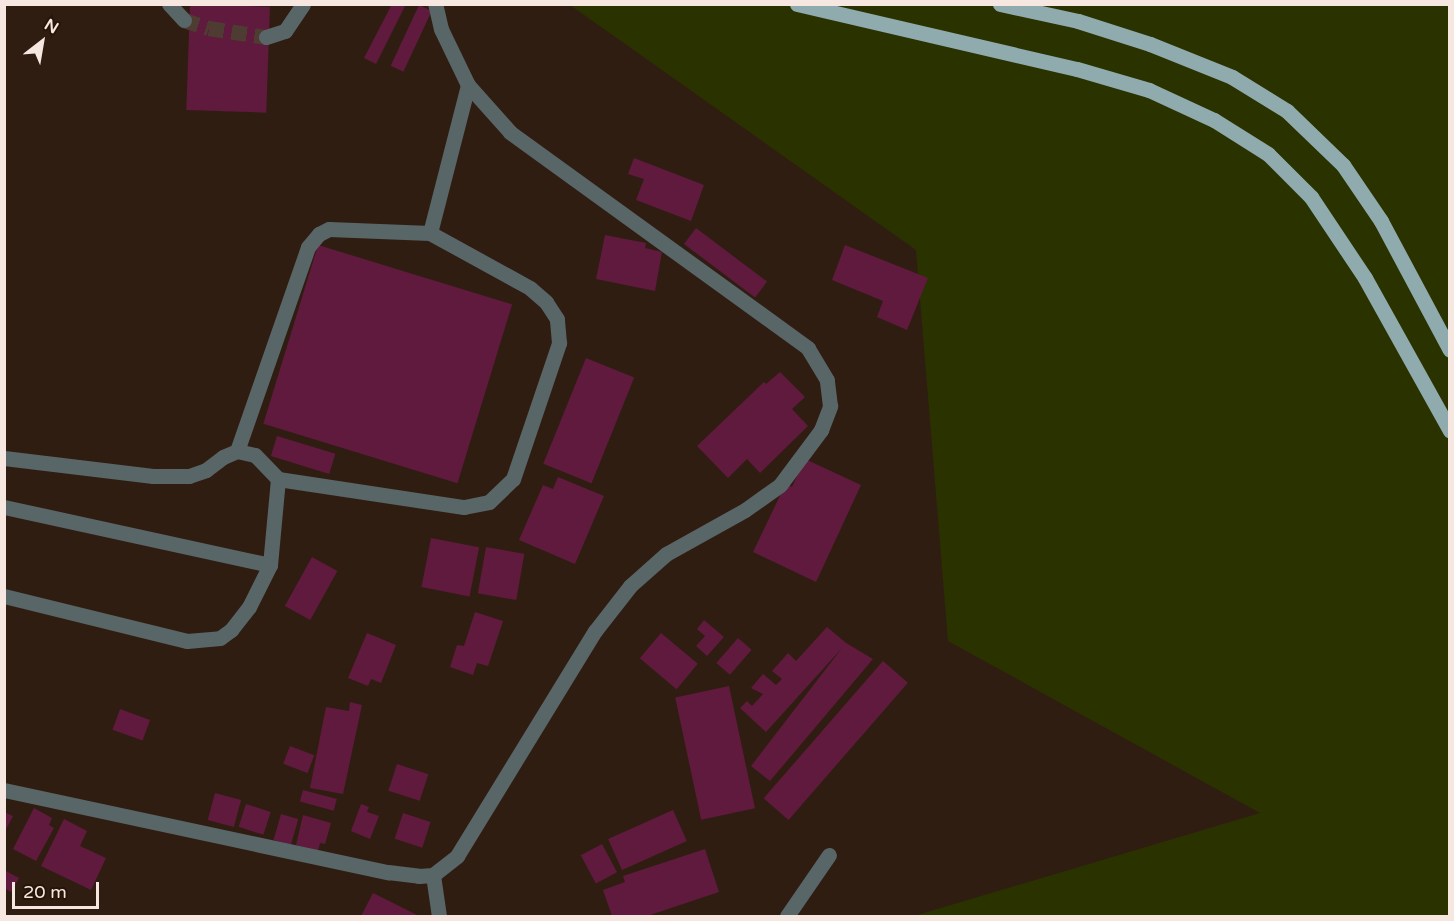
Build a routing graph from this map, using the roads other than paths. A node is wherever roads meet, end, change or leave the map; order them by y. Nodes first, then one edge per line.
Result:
1 (169, 4) edge
2 (303, 4) edge
3 (435, 4) edge
4 (797, 4) edge
5 (1000, 4) edge
6 (184, 20) tunnel mouth
7 (266, 37) tunnel mouth
8 (468, 85) junction
9 (430, 233) junction
10 (1449, 350) edge
11 (1449, 431) edge
12 (237, 451) junction
13 (4, 458) edge
14 (278, 478) junction
15 (4, 507) edge
16 (270, 565) junction
17 (4, 596) edge
18 (4, 790) edge
19 (829, 855) dead end
20 (433, 874) junction
21 (439, 916) edge
22 (787, 916) edge

1 - 6 street
2 - 7 street
3 - 8 street
4 - 11 main road
5 - 10 main road
8 - 9 street
8 - 20 street
9 - 12 street
9 - 14 street
12 - 13 street
12 - 14 street
14 - 16 street
15 - 16 street
16 - 17 street
18 - 20 street
19 - 22 street
20 - 21 street

